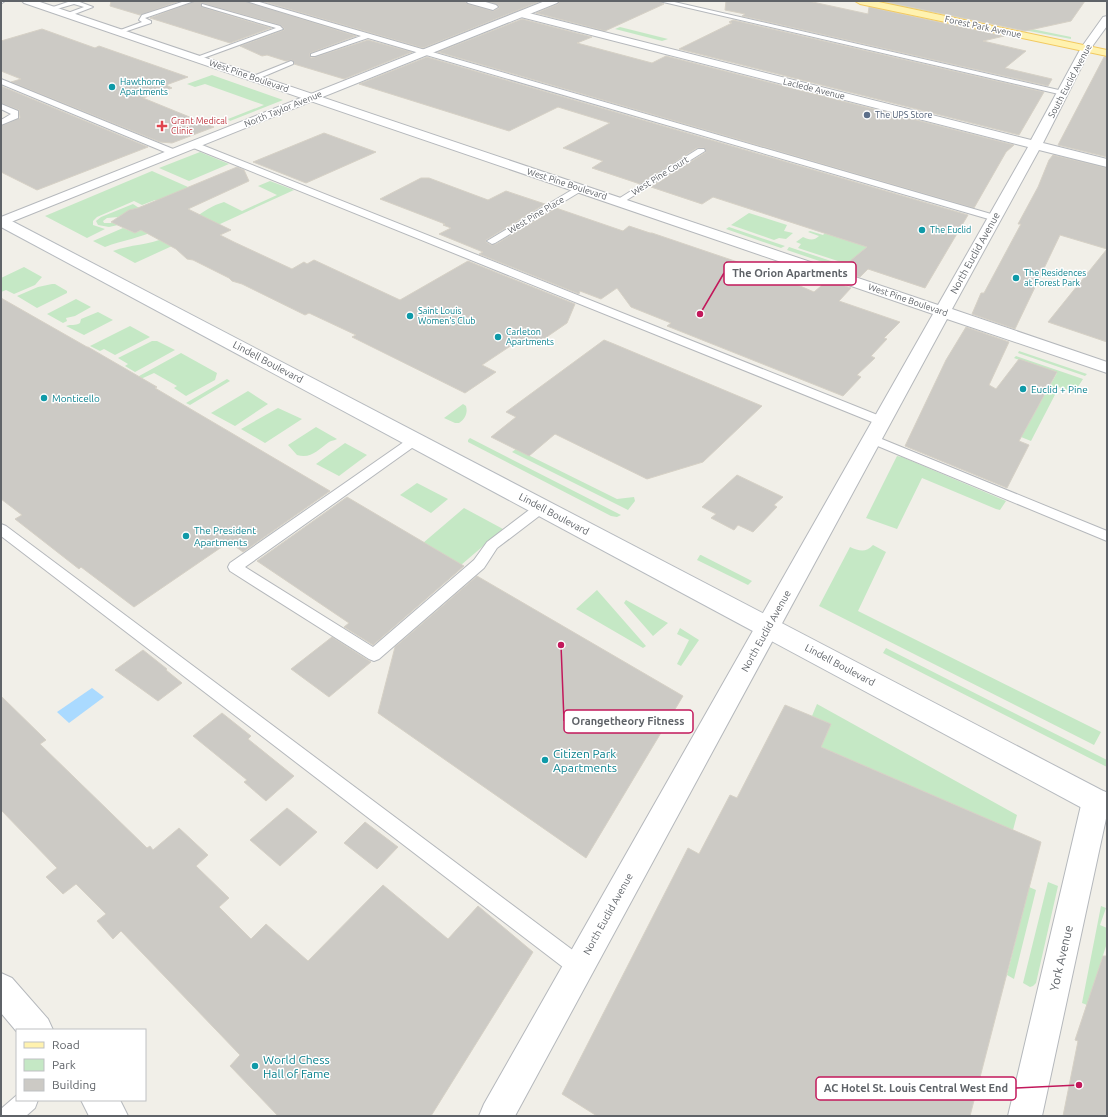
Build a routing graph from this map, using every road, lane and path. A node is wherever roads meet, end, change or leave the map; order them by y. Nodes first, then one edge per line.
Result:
1 (27, 1) edge
2 (191, 1) edge
3 (249, 1) edge
4 (468, 1) edge
5 (554, 1) edge
6 (662, 1) edge
7 (860, 1) edge
8 (908, 1) edge
9 (204, 5) dead end
10 (493, 7) dead end
11 (50, 9) junction
12 (953, 10) dead end
13 (521, 14) junction
14 (67, 15) junction
15 (1107, 19) edge
16 (156, 20) dead end
17 (149, 22) junction
18 (118, 32) junction
19 (368, 36) junction
20 (1081, 36) dead end
21 (1107, 41) edge
22 (1089, 43) junction
23 (426, 52) junction
24 (1107, 53) edge
25 (312, 56) dead end
26 (196, 58) junction
27 (291, 63) dead end
28 (252, 78) junction
29 (1, 81) edge
30 (1063, 93) junction
31 (312, 98) junction
32 (2, 106) dead end
33 (1, 123) edge
34 (194, 145) junction
35 (1035, 145) junction
36 (701, 151) dead end
37 (175, 152) junction
38 (1107, 163) edge
39 (580, 188) junction
40 (619, 201) junction
41 (995, 218) junction
42 (1, 222) edge
43 (492, 241) dead end
44 (943, 311) junction
45 (1107, 368) edge
46 (881, 421) junction
47 (872, 439) junction
48 (415, 440) junction
49 (542, 507) junction
50 (1, 529) edge
51 (1107, 536) edge
52 (768, 626) junction
53 (1101, 804) edge
54 (579, 966) junction
55 (1, 989) edge
56 (36, 1029) edge
57 (26, 1101) edge
58 (99, 1101) edge
59 (502, 1114) edge
60 (10, 1116) edge
61 (111, 1116) edge
62 (1025, 1116) edge

1 - 11 street, West Pine Boulevard
2 - 17 lane
3 - 19 lane
4 - 10 street
5 - 13 street, North Taylor Avenue
6 - 30 lane
7 - 22 main road, Forest Park Avenue
8 - 12 main road, Forest Park Avenue
9 - 26 lane
11 - 14 street, West Pine Boulevard
11 - 14 lane
13 - 23 street, North Taylor Avenue
13 - 35 street, Laclede Avenue
14 - 18 street, West Pine Boulevard
15 - 22 street, South Euclid Avenue
16 - 17 lane
17 - 18 lane
18 - 26 street, West Pine Boulevard
19 - 23 lane
19 - 25 lane
20 - 22 main road, Forest Park Avenue
21 - 22 main road, Forest Park Avenue
22 - 24 main road, Forest Park Avenue
22 - 30 street, South Euclid Avenue
23 - 31 street, North Taylor Avenue
23 - 41 lane
26 - 28 street, West Pine Boulevard
27 - 28 lane
28 - 31 street, West Pine Boulevard
29 - 37 lane
30 - 35 street, South Euclid Avenue
31 - 34 street, North Taylor Avenue
31 - 39 street, West Pine Boulevard
32 - 33 lane
34 - 37 street, North Taylor Avenue
34 - 46 lane
35 - 38 street, Laclede Avenue
35 - 41 street, North Euclid Avenue
36 - 40 lane, West Pine Court
37 - 42 street, North Taylor Avenue
39 - 40 street, West Pine Boulevard
39 - 43 lane, West Pine Place
40 - 44 street, West Pine Boulevard
41 - 44 street, North Euclid Avenue
42 - 48 street, Lindell Boulevard
44 - 45 street, West Pine Boulevard
44 - 46 street, North Euclid Avenue
46 - 47 street, North Euclid Avenue
47 - 51 lane
47 - 52 street, North Euclid Avenue
48 - 49 street, Lindell Boulevard
48 - 49 lane
49 - 52 street, Lindell Boulevard
50 - 54 lane
52 - 53 street, Lindell Boulevard
52 - 54 street, North Euclid Avenue
53 - 62 street, York Avenue
54 - 59 street, North Euclid Avenue
55 - 56 street
57 - 60 lane
58 - 61 street

